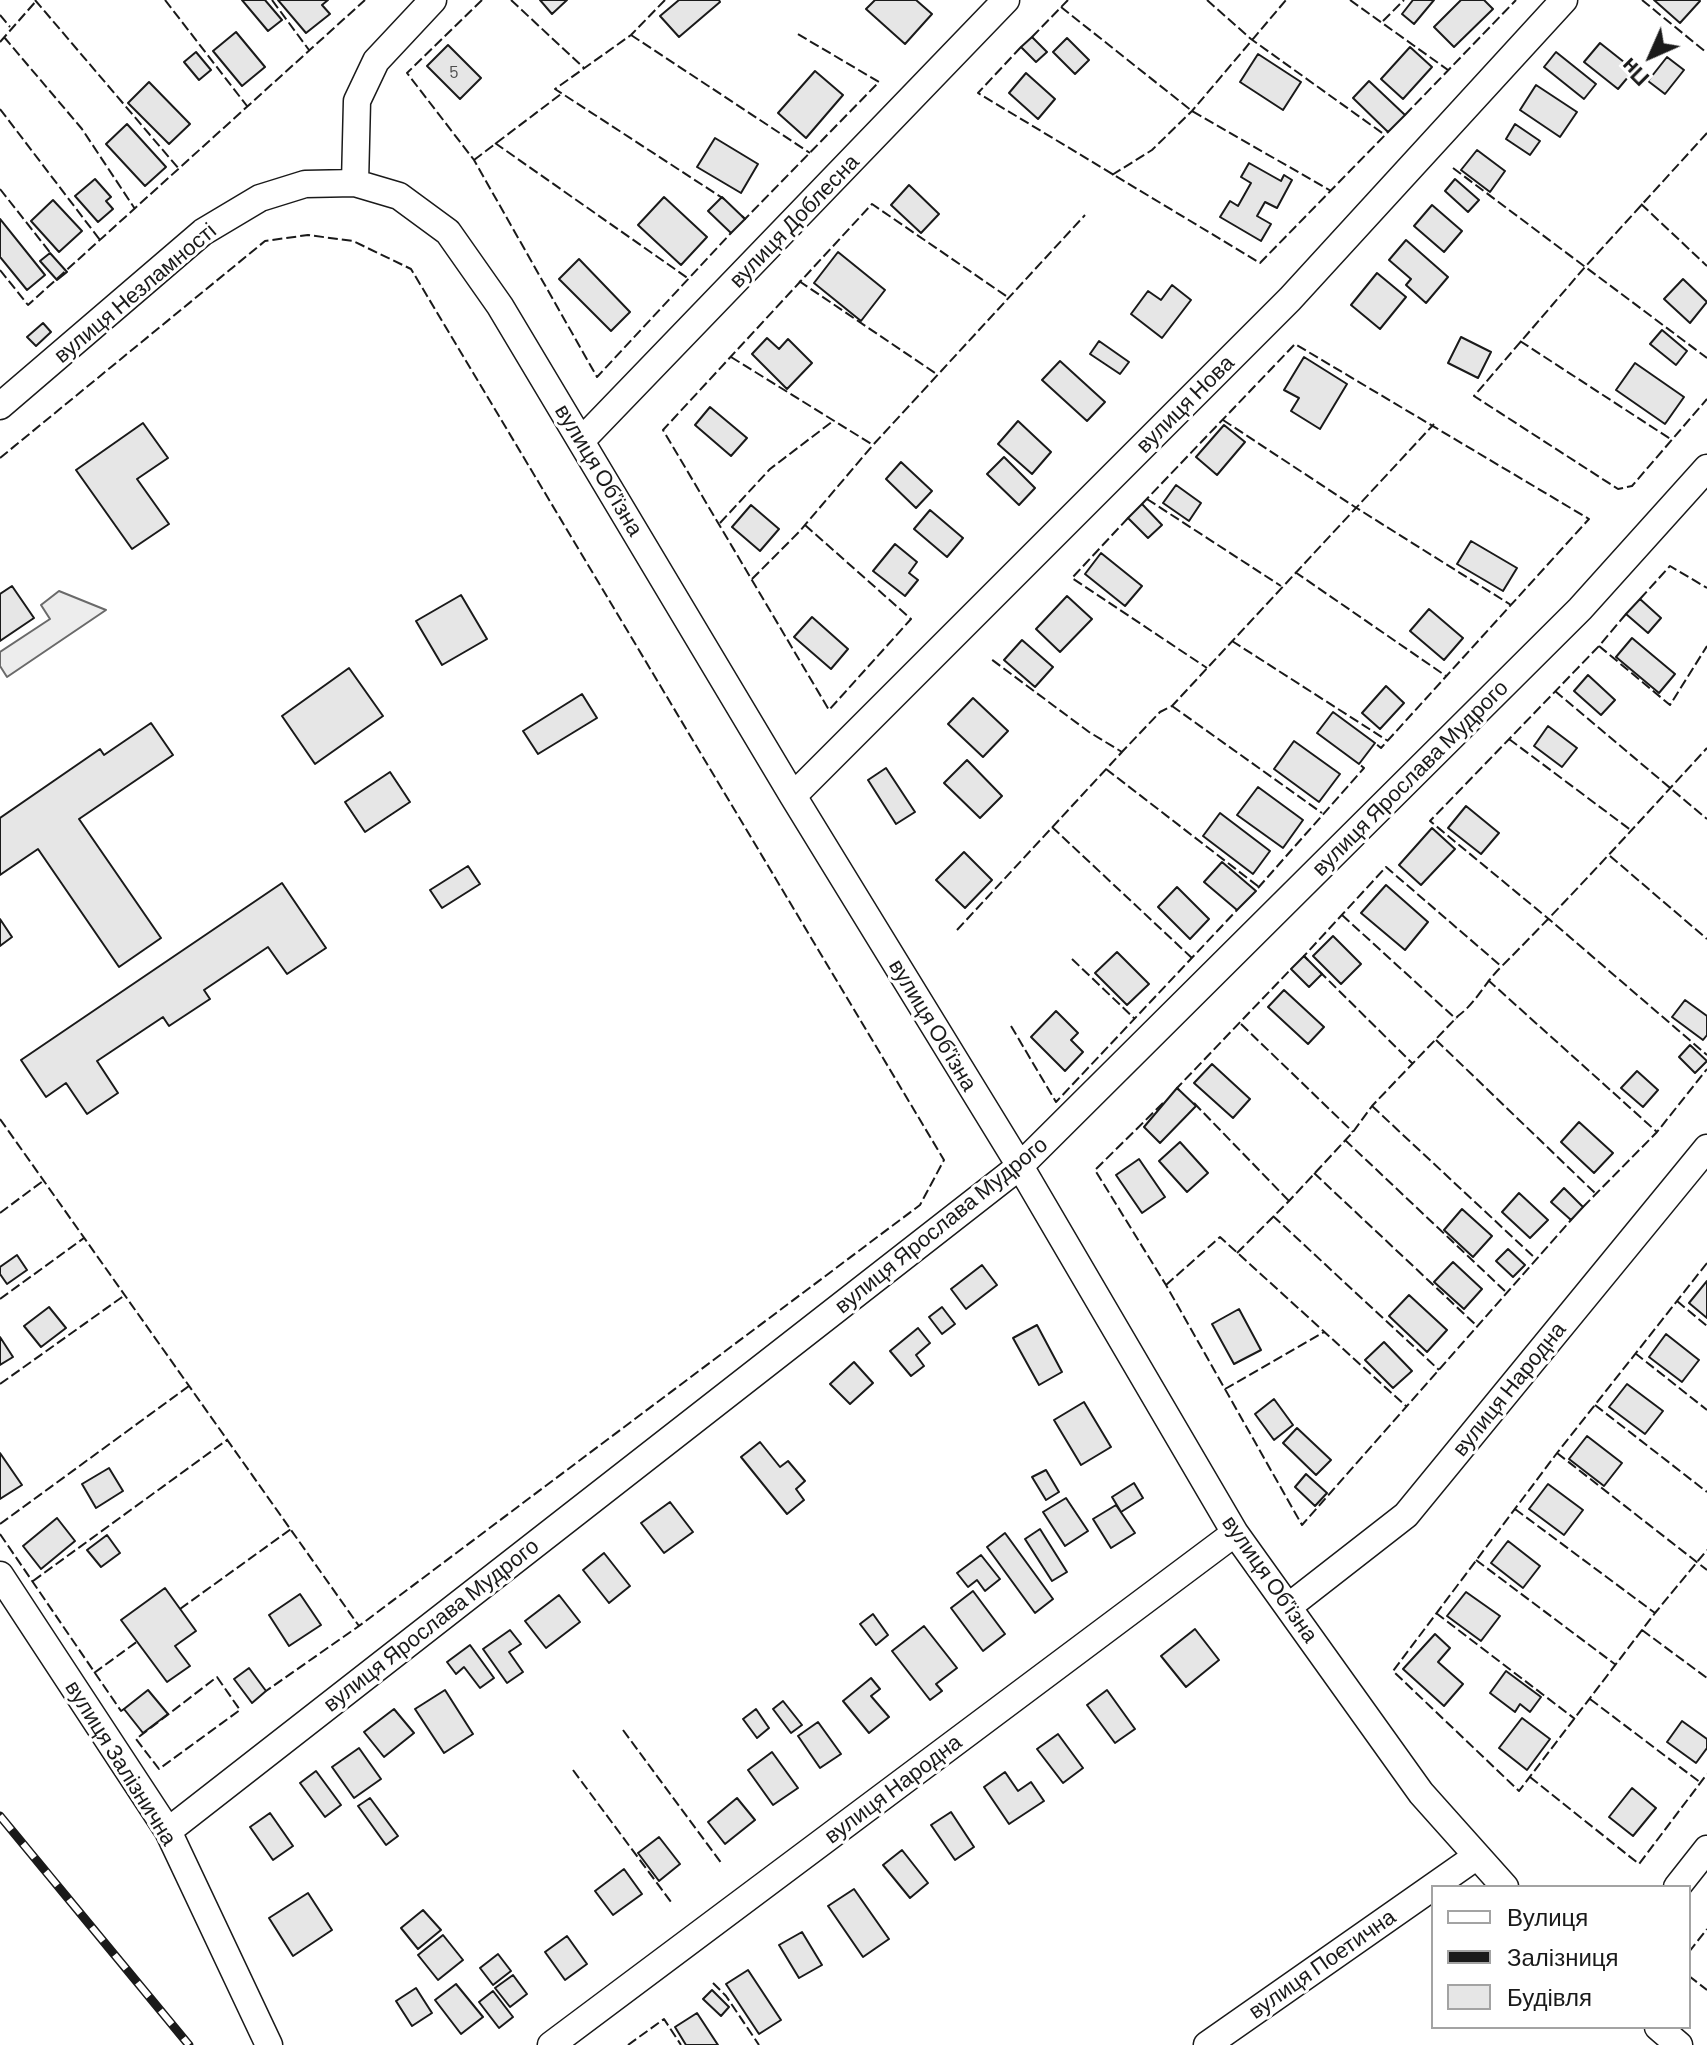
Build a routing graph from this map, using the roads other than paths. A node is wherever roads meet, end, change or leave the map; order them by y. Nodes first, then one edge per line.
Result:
1 (433, 0) edge
2 (1006, 0) edge
3 (1556, 3) edge
4 (355, 183) junction
5 (0, 406) edge
6 (581, 441) junction
7 (1707, 468) edge
8 (793, 796) junction
9 (1707, 1148) edge
10 (1020, 1166) junction
11 (1235, 1533) junction
12 (0, 1575) edge
13 (1288, 1607) junction
14 (168, 1831) junction
15 (1707, 1849) edge
16 (1477, 1856) junction
17 (1436, 1885) edge
18 (1503, 1885) edge
19 (1679, 1885) edge
20 (1431, 1888) edge
21 (1660, 2029) edge
22 (269, 2045) edge
23 (551, 2045) edge
24 (1207, 2045) edge
25 (1679, 2045) edge

1 - 4 street
2 - 6 street, вулиця Доблесна
3 - 8 street, вулиця Нова
4 - 5 street, вулиця Незламності
4 - 6 street, вулиця Об'їзна
6 - 8 street, вулиця Об'їзна
7 - 10 street, вулиця Ярослава Мудрого
8 - 10 street, вулиця Об'їзна
9 - 13 street, вулиця Народна
10 - 11 street, вулиця Об'їзна
10 - 14 street, вулиця Ярослава Мудрого
11 - 13 street, вулиця Об'їзна
11 - 23 street, вулиця Народна
12 - 14 street, вулиця Залізнична
13 - 16 street, вулиця Об'їзна
14 - 22 street, вулиця Залізнична
15 - 19 street
16 - 17 street, вулиця Поетична
16 - 18 street, вулиця Об'їзна
20 - 24 street, вулиця Поетична
21 - 25 street

